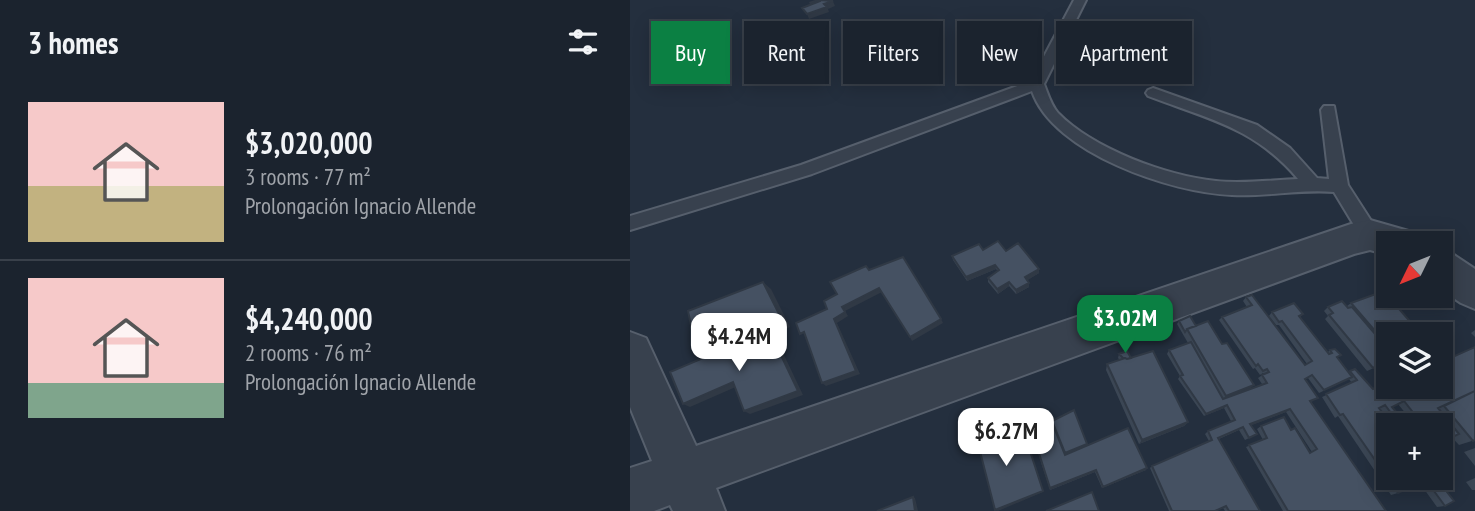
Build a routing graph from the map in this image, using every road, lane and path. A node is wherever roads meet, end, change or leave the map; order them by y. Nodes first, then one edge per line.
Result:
1 (1080, 0) edge
2 (1042, 74) edge
3 (1037, 84) joint
4 (1153, 93) dead end
5 (1329, 110) dead end
6 (1311, 183) junction
7 (1339, 186) junction
8 (630, 223) edge
9 (1380, 231) edge
10 (1376, 243) edge
11 (1453, 276) edge
12 (1475, 291) edge
13 (630, 353) edge
14 (691, 492) edge
15 (630, 494) edge

1 - 2 lane
3 - 6 lane
3 - 8 lane
4 - 6 lane
5 - 7 lane
6 - 7 lane
7 - 9 lane
10 - 14 street
11 - 12 street
13 - 14 street
14 - 15 street

